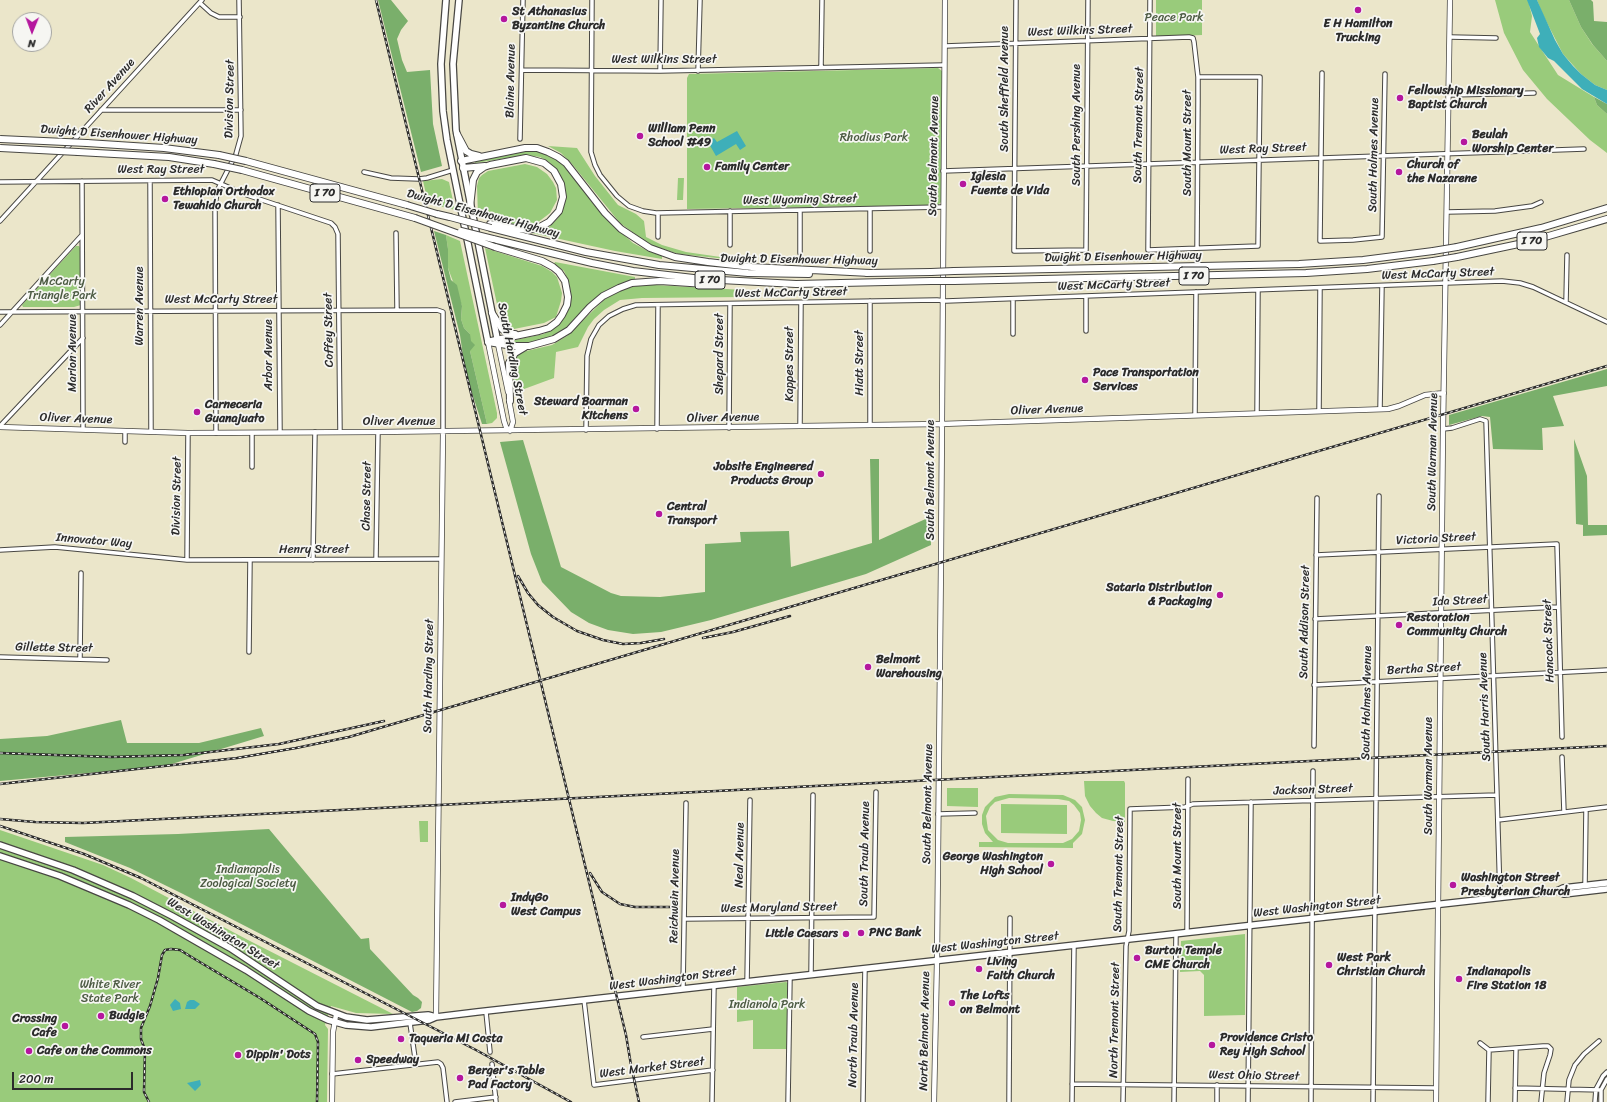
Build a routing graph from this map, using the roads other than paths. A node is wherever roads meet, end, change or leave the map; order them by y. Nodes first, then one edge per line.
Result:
1 (239, 0) edge
2 (446, 0) edge
3 (459, 0) edge
4 (522, 0) edge
5 (592, 0) edge
6 (661, 0) edge
7 (700, 0) edge
8 (822, 0) edge
9 (945, 0) edge
10 (1016, 0) edge
11 (1088, 0) edge
12 (1150, 0) edge
13 (1450, 0) edge
14 (201, 1) edge
15 (240, 18) junction
16 (1450, 37) junction
17 (1193, 38) joint
18 (1496, 38) dead end
19 (1149, 39) junction
20 (1087, 41) junction
21 (1016, 44) junction
22 (945, 46) junction
23 (944, 65) junction
24 (821, 67) junction
25 (522, 70) junction
26 (591, 70) junction
27 (660, 71) junction
28 (698, 71) junction
29 (1322, 73) dead end
30 (1384, 74) dead end
31 (1198, 77) junction
32 (1534, 93) dead end
33 (1449, 95) junction
34 (101, 110) junction
35 (241, 110) junction
36 (457, 134) junction
37 (0, 139) edge
38 (520, 139) dead end
39 (0, 148) edge
40 (1584, 149) dead end
41 (1448, 153) junction
42 (483, 156) junction
43 (1384, 156) junction
44 (1321, 158) junction
45 (1260, 160) junction
46 (461, 161) junction
47 (1198, 162) junction
48 (1148, 164) junction
49 (490, 165) junction
50 (1086, 166) junction
51 (463, 168) junction
52 (1015, 169) junction
53 (453, 170) junction
54 (943, 171) junction
55 (364, 172) dead end
56 (36, 181) junction
57 (82, 181) junction
58 (150, 181) junction
59 (0, 182) edge
60 (220, 183) junction
61 (1541, 202) dead end
62 (278, 205) junction
63 (470, 207) junction
64 (943, 207) junction
65 (870, 208) junction
66 (1607, 208) edge
67 (800, 210) junction
68 (730, 212) junction
69 (1447, 212) junction
70 (658, 213) junction
71 (412, 217) junction
72 (1607, 219) edge
73 (0, 221) edge
74 (491, 226) junction
75 (336, 228) joint
76 (396, 233) dead end
77 (82, 235) junction
78 (658, 237) dead end
79 (730, 245) dead end
80 (1197, 248) junction
81 (870, 251) dead end
82 (1014, 251) joint
83 (800, 253) dead end
84 (1567, 255) dead end
85 (870, 273) junction
86 (770, 283) junction
87 (1446, 283) junction
88 (1382, 286) junction
89 (1320, 288) junction
90 (1258, 290) junction
91 (1196, 292) junction
92 (1086, 296) junction
93 (1013, 299) junction
94 (942, 300) junction
95 (870, 301) junction
96 (1566, 302) junction
97 (801, 303) junction
98 (730, 304) junction
99 (658, 305) junction
100 (397, 309) junction
101 (216, 310) junction
102 (279, 310) junction
103 (339, 310) junction
104 (83, 311) junction
105 (150, 311) junction
106 (0, 312) edge
107 (12, 312) junction
108 (442, 312) joint
109 (492, 313) junction
110 (1607, 322) edge
111 (0, 325) edge
112 (1086, 331) dead end
113 (521, 334) junction
114 (1012, 334) dead end
115 (83, 338) junction
116 (488, 342) junction
117 (498, 342) junction
118 (530, 346) junction
119 (1444, 393) junction
120 (510, 401) junction
121 (1380, 409) junction
122 (1319, 411) junction
123 (1256, 413) junction
124 (1195, 415) junction
125 (941, 424) junction
126 (870, 425) junction
127 (800, 426) junction
128 (0, 427) edge
129 (729, 428) junction
130 (83, 429) junction
131 (656, 429) junction
132 (1443, 429) junction
133 (586, 430) junction
134 (125, 431) junction
135 (151, 431) junction
136 (510, 431) junction
137 (252, 432) junction
138 (280, 432) junction
139 (315, 432) junction
140 (340, 432) junction
141 (378, 432) junction
142 (443, 432) junction
143 (188, 433) junction
144 (216, 433) junction
145 (125, 442) dead end
146 (252, 466) dead end
147 (1379, 496) dead end
148 (1317, 498) dead end
149 (1557, 544) joint
150 (1490, 546) junction
151 (1442, 549) junction
152 (0, 550) edge
153 (1378, 552) junction
154 (1316, 556) junction
155 (376, 559) junction
156 (441, 559) junction
157 (186, 560) junction
158 (250, 560) junction
159 (314, 560) junction
160 (81, 573) dead end
161 (1558, 607) junction
162 (1492, 610) junction
163 (1441, 612) junction
164 (1378, 616) junction
165 (1315, 619) junction
166 (249, 652) dead end
167 (0, 657) edge
168 (80, 659) junction
169 (107, 660) dead end
170 (1607, 670) edge
171 (1560, 672) junction
172 (1494, 675) junction
173 (1440, 678) junction
174 (1377, 681) junction
175 (1314, 685) junction
176 (1562, 737) dead end
177 (1314, 746) dead end
178 (1562, 757) dead end
179 (1313, 771) dead end
180 (1188, 779) dead end
181 (876, 792) dead end
182 (1497, 794) junction
183 (814, 795) dead end
184 (1439, 796) junction
185 (1376, 798) junction
186 (750, 800) dead end
187 (1313, 800) junction
188 (1251, 802) junction
189 (686, 803) dead end
190 (1188, 806) junction
191 (1607, 807) edge
192 (1130, 808) joint
193 (1586, 810) junction
194 (1564, 812) junction
195 (975, 813) dead end
196 (938, 814) junction
197 (1498, 820) junction
198 (0, 845) edge
199 (0, 856) edge
200 (1607, 883) edge
201 (1585, 885) junction
202 (1607, 889) edge
203 (1556, 891) junction
204 (1500, 897) junction
205 (1438, 904) junction
206 (1375, 911) junction
207 (874, 917) joint
208 (749, 918) junction
209 (812, 918) junction
210 (1010, 918) dead end
211 (1313, 918) junction
212 (685, 919) junction
213 (1250, 925) junction
214 (1187, 932) junction
215 (1176, 934) junction
216 (1127, 939) junction
217 (1074, 945) junction
218 (1011, 952) junction
219 (937, 960) junction
220 (864, 968) junction
221 (811, 974) junction
222 (790, 977) junction
223 (748, 982) junction
224 (714, 985) junction
225 (683, 989) junction
226 (584, 1000) junction
227 (486, 1012) junction
228 (336, 1015) junction
229 (436, 1017) junction
230 (410, 1022) junction
231 (334, 1023) junction
232 (713, 1029) junction
233 (643, 1037) dead end
234 (1599, 1041) dead end
235 (1480, 1043) dead end
236 (1516, 1048) junction
237 (1488, 1050) junction
238 (490, 1052) tunnel mouth
239 (492, 1064) tunnel mouth
240 (416, 1065) junction
241 (713, 1070) junction
242 (1607, 1072) edge
243 (332, 1074) junction
244 (1607, 1079) edge
245 (1072, 1084) junction
246 (1124, 1084) junction
247 (1174, 1085) junction
248 (1217, 1085) junction
249 (1249, 1086) junction
250 (1311, 1086) junction
251 (1374, 1087) junction
252 (1436, 1088) junction
253 (1515, 1088) junction
254 (1541, 1089) junction
255 (1568, 1089) junction
256 (1596, 1089) junction
257 (1601, 1090) junction
258 (496, 1097) junction
259 (332, 1102) edge
260 (447, 1102) edge
261 (455, 1102) edge
262 (496, 1102) edge
263 (712, 1102) edge
264 (788, 1102) edge
265 (863, 1102) edge
266 (934, 1102) edge
267 (1009, 1102) edge
268 (1072, 1102) edge
269 (1124, 1102) edge
270 (1174, 1102) edge
271 (1217, 1102) edge
272 (1248, 1102) edge
273 (1311, 1102) edge
274 (1373, 1102) edge
275 (1436, 1102) edge
276 (1488, 1102) edge
277 (1515, 1102) edge
278 (1541, 1102) edge
279 (1568, 1102) edge
280 (1595, 1102) edge
281 (1601, 1102) edge

1 - 15 street, Division Street
2 - 53 main road, South Harding Street
3 - 36 main road, South Harding Street
4 - 25 street, Blaine Avenue
5 - 26 street, West Wyoming Street
6 - 27 street
7 - 28 street
8 - 24 street
9 - 22 street, South Belmont Avenue
10 - 21 street, South Sheffield Avenue
11 - 20 street, South Pershing Avenue
12 - 19 street, South Tremont Street
13 - 16 street, South Warman Avenue
14 - 15 street
14 - 34 street, River Avenue
15 - 35 street, Division Street
16 - 18 street
16 - 33 street, South Warman Avenue
17 - 19 street, West Wilkins Street
17 - 31 street, South Mount Street
19 - 20 street, West Wilkins Street
19 - 48 street, South Tremont Street
20 - 21 street, West Wilkins Street
20 - 50 street, South Pershing Avenue
21 - 22 street, West Wilkins Street
21 - 52 street, South Sheffield Avenue
22 - 23 street, South Belmont Avenue
23 - 24 street
23 - 54 street, South Belmont Avenue
24 - 28 street, West Wilkins Street
25 - 26 street, West Wilkins Street
25 - 38 street, Blaine Avenue
26 - 27 street, West Wilkins Street
26 - 70 street, West Wyoming Street
27 - 28 street, West Wilkins Street
29 - 44 street
30 - 43 street, South Holmes Avenue
31 - 45 street
31 - 47 street, South Mount Street
32 - 33 street
33 - 41 street, South Warman Avenue
34 - 35 street
34 - 56 street, River Avenue
35 - 60 street, Division Street
36 - 42 highway
36 - 46 main road, South Harding Street
37 - 74 highway, Dwight D Eisenhower Highway / I 70, bridge
39 - 71 highway, Dwight D Eisenhower Highway / I 70, bridge
40 - 41 street, West Ray Street
41 - 43 street, West Ray Street
41 - 69 street, South Warman Avenue
42 - 46 highway
42 - 85 highway
43 - 44 street, West Ray Street
43 - 44 street, South Holmes Avenue
44 - 45 street, West Ray Street
45 - 47 street, West Ray Street
45 - 80 street
46 - 51 main road, South Harding Street
46 - 53 main road
47 - 48 street, West Ray Street
47 - 80 street, South Mount Street
48 - 50 street, West Ray Street
48 - 80 street, South Tremont Street
49 - 51 highway
49 - 63 highway
49 - 74 highway
50 - 52 street, West Ray Street
50 - 82 street, South Pershing Avenue
51 - 53 main road
51 - 63 main road, South Harding Street
52 - 54 street, West Ray Street
52 - 82 street, South Sheffield Avenue
53 - 55 street
53 - 116 main road, South Harding Street
54 - 64 street, South Belmont Avenue
56 - 57 street, West Ray Street
56 - 59 street, West Ray Street
56 - 73 street, River Avenue
57 - 58 street, West Ray Street
57 - 77 street, Marion Avenue
58 - 60 street, West Ray Street
58 - 105 street, Warren Avenue
60 - 62 street, West Ray Street
60 - 101 street, Division Street
61 - 69 street
62 - 75 street, West Ray Street
62 - 102 street, Arbor Avenue
63 - 109 main road, South Harding Street
64 - 65 street, West Wyoming Street
64 - 94 street, South Belmont Avenue
65 - 67 street, West Wyoming Street
65 - 81 street
66 - 85 highway, Dwight D Eisenhower Highway / I 70, bridge
67 - 68 street, West Wyoming Street
67 - 83 street
68 - 70 street, West Wyoming Street
68 - 79 street
69 - 87 street, South Warman Avenue
70 - 78 street
71 - 86 highway, Dwight D Eisenhower Highway / I 70, bridge
71 - 113 highway, bridge
72 - 86 highway, Dwight D Eisenhower Highway / I 70, bridge
74 - 85 highway, Dwight D Eisenhower Highway / I 70
75 - 103 street, Coffey Street
76 - 100 street
77 - 104 street, Marion Avenue
77 - 107 street
84 - 96 street
86 - 118 highway
87 - 88 street, West McCarty Street
87 - 96 street, West McCarty Street
87 - 119 street, South Warman Avenue
88 - 89 street, West McCarty Street
88 - 121 street
89 - 90 street, West McCarty Street
89 - 122 street
90 - 91 street, West McCarty Street
90 - 123 street
91 - 92 street, West McCarty Street
91 - 124 street
92 - 93 street, West McCarty Street
92 - 112 street
93 - 94 street, West McCarty Street
93 - 114 street
94 - 95 street, West McCarty Street
94 - 125 street, South Belmont Avenue
95 - 97 street, West McCarty Street
95 - 126 street, Hiatt Street
96 - 110 street, West McCarty Street
97 - 98 street, West McCarty Street
97 - 127 street, Kappes Street
98 - 99 street, West McCarty Street
98 - 129 street, Shepard Street
99 - 131 street
99 - 133 street, West McCarty Street
100 - 103 street, West McCarty Street
100 - 108 street, West McCarty Street
101 - 102 street, West McCarty Street
101 - 105 street, West McCarty Street
101 - 144 street, Division Street
102 - 103 street, West McCarty Street
102 - 138 street, Arbor Avenue
103 - 140 street, Coffey Street
104 - 105 street, West McCarty Street
104 - 107 street, West McCarty Street
104 - 115 street, Marion Avenue
105 - 135 street, Warren Avenue
106 - 107 street, West McCarty Street
107 - 111 street
108 - 142 street, South Harding Street
109 - 113 highway
109 - 117 main road, South Harding Street
113 - 117 highway
115 - 128 street
115 - 130 street, Marion Avenue
116 - 117 highway
116 - 136 street, South Harding Street
117 - 118 highway
117 - 120 street, South Harding Street
118 - 120 highway
119 - 121 street, Oliver Avenue
119 - 132 street, South Warman Avenue
120 - 136 street, South Harding Street
121 - 122 street, Oliver Avenue
122 - 123 street, Oliver Avenue
123 - 124 street, Oliver Avenue
124 - 125 street, Oliver Avenue
125 - 126 street, Oliver Avenue
125 - 196 street, South Belmont Avenue
126 - 127 street, Oliver Avenue
127 - 129 street, Oliver Avenue
128 - 130 street, Oliver Avenue
129 - 131 street, Oliver Avenue
130 - 134 street, Oliver Avenue
131 - 133 street, Oliver Avenue
132 - 150 street, South Harris Avenue
132 - 151 street, South Warman Avenue
133 - 136 street, Oliver Avenue
134 - 135 street, Oliver Avenue
134 - 145 street
135 - 143 street, Oliver Avenue
136 - 142 street, Oliver Avenue
137 - 138 street, Oliver Avenue
137 - 144 street, Oliver Avenue
137 - 146 street
138 - 139 street, Oliver Avenue
139 - 140 street, Oliver Avenue
139 - 159 street
140 - 141 street, Oliver Avenue
141 - 142 street, Oliver Avenue
141 - 155 street, Chase Street
142 - 156 street, South Harding Street
143 - 144 street, Oliver Avenue
143 - 157 street, Division Street
147 - 153 street, South Holmes Avenue
148 - 154 street, South Addison Street
149 - 150 street, Victoria Street
149 - 161 street, Hancock Street
150 - 151 street, Victoria Street
150 - 162 street, South Harris Avenue
151 - 153 street, Victoria Street
151 - 163 street, South Warman Avenue
152 - 157 street, Innovator Way
153 - 154 street, Victoria Street
153 - 164 street, South Holmes Avenue
154 - 165 street, South Addison Street
155 - 156 street, Henry Street
155 - 159 street, Henry Street
156 - 229 street, South Harding Street
157 - 158 street, Henry Street
158 - 159 street, Henry Street
158 - 166 street
160 - 168 street
161 - 162 street, Ida Street
161 - 171 street, Hancock Street
162 - 163 street, Ida Street
162 - 172 street, South Harris Avenue
163 - 164 street, Ida Street
163 - 173 street, South Warman Avenue
164 - 165 street, Ida Street
164 - 174 street, South Holmes Avenue
165 - 175 street, South Addison Street
167 - 168 street, Gillette Street
168 - 169 street, Gillette Street
170 - 171 street, Bertha Street
171 - 172 street, Bertha Street
171 - 176 street, Hancock Street
172 - 173 street, Bertha Street
172 - 182 street, South Harris Avenue
173 - 174 street, Bertha Street
173 - 184 street, South Warman Avenue
174 - 175 street, Bertha Street
174 - 185 street, South Holmes Avenue
175 - 177 street, South Addison Street
178 - 194 street
179 - 187 street
180 - 190 street, South Mount Street
181 - 207 street, South Traub Avenue
182 - 184 street, Jackson Street
182 - 197 street, South Harris Avenue
183 - 209 street
184 - 185 street, Jackson Street
184 - 205 street, South Warman Avenue
185 - 187 street, Jackson Street
185 - 206 street, South Holmes Avenue
186 - 208 street, Neal Avenue
187 - 188 street, Jackson Street
187 - 211 street
188 - 190 street, Jackson Street
188 - 213 street
189 - 212 street, Reichwein Avenue
190 - 192 street, Jackson Street
190 - 214 street, South Mount Street
191 - 193 street
192 - 216 street, South Tremont Street
193 - 194 street
193 - 201 street
194 - 197 street
195 - 196 street
196 - 219 street, South Belmont Avenue
197 - 204 street, South Harris Avenue
198 - 228 main road, West Washington Street
199 - 231 main road, West Washington Street
200 - 201 main road, West Washington Street
201 - 203 main road, West Washington Street
202 - 203 main road, West Washington Street
203 - 204 main road, West Washington Street
204 - 205 main road, West Washington Street
205 - 206 main road, West Washington Street
205 - 252 street, South Warman Avenue
206 - 211 main road, West Washington Street
206 - 251 street, South Holmes Avenue
207 - 209 street, West Maryland Street
208 - 209 street, West Maryland Street
208 - 212 street, West Maryland Street
208 - 223 street, Neal Avenue
209 - 221 street
210 - 218 street
211 - 213 main road, West Washington Street
211 - 250 street
212 - 225 street, Reichwein Avenue
213 - 214 main road, West Washington Street
213 - 249 street
214 - 215 main road, West Washington Street
215 - 216 main road, West Washington Street
215 - 247 street
216 - 217 main road, West Washington Street
216 - 246 street, North Tremont Street
217 - 218 main road, West Washington Street
217 - 245 street
218 - 219 main road, West Washington Street
218 - 267 street
219 - 220 main road, West Washington Street
219 - 266 street, North Belmont Avenue
220 - 221 main road, West Washington Street
220 - 265 street, North Traub Avenue
221 - 222 main road, West Washington Street
222 - 223 main road, West Washington Street
222 - 264 street
223 - 224 main road, West Washington Street
224 - 225 main road, West Washington Street
224 - 232 street
225 - 226 main road, West Washington Street
226 - 227 main road, West Washington Street
226 - 241 street, West Market Street
227 - 229 main road, West Washington Street
227 - 238 street
228 - 229 main road, West Washington Street
228 - 231 street
229 - 230 main road, West Washington Street
230 - 231 main road, West Washington Street
230 - 240 street
231 - 243 street
232 - 233 street
232 - 241 street
234 - 255 street
235 - 237 street
236 - 237 street
236 - 253 street
236 - 254 street
237 - 276 street
239 - 258 street
240 - 243 street
240 - 260 street
241 - 263 street
242 - 256 street
243 - 259 street
244 - 257 street
245 - 246 street, West Ohio Street
245 - 268 street
246 - 247 street, West Ohio Street
246 - 269 street, North Tremont Street
247 - 248 street, West Ohio Street
247 - 270 street
248 - 249 street, West Ohio Street
248 - 271 street
249 - 250 street, West Ohio Street
249 - 272 street
250 - 251 street, West Ohio Street
250 - 273 street
251 - 252 street, West Ohio Street
251 - 274 street, South Holmes Avenue
252 - 275 street, South Warman Avenue
253 - 254 street
253 - 277 street
254 - 255 street
254 - 278 street
255 - 256 street
255 - 279 street
256 - 257 street
256 - 280 street
257 - 281 street
258 - 261 street
258 - 262 street

